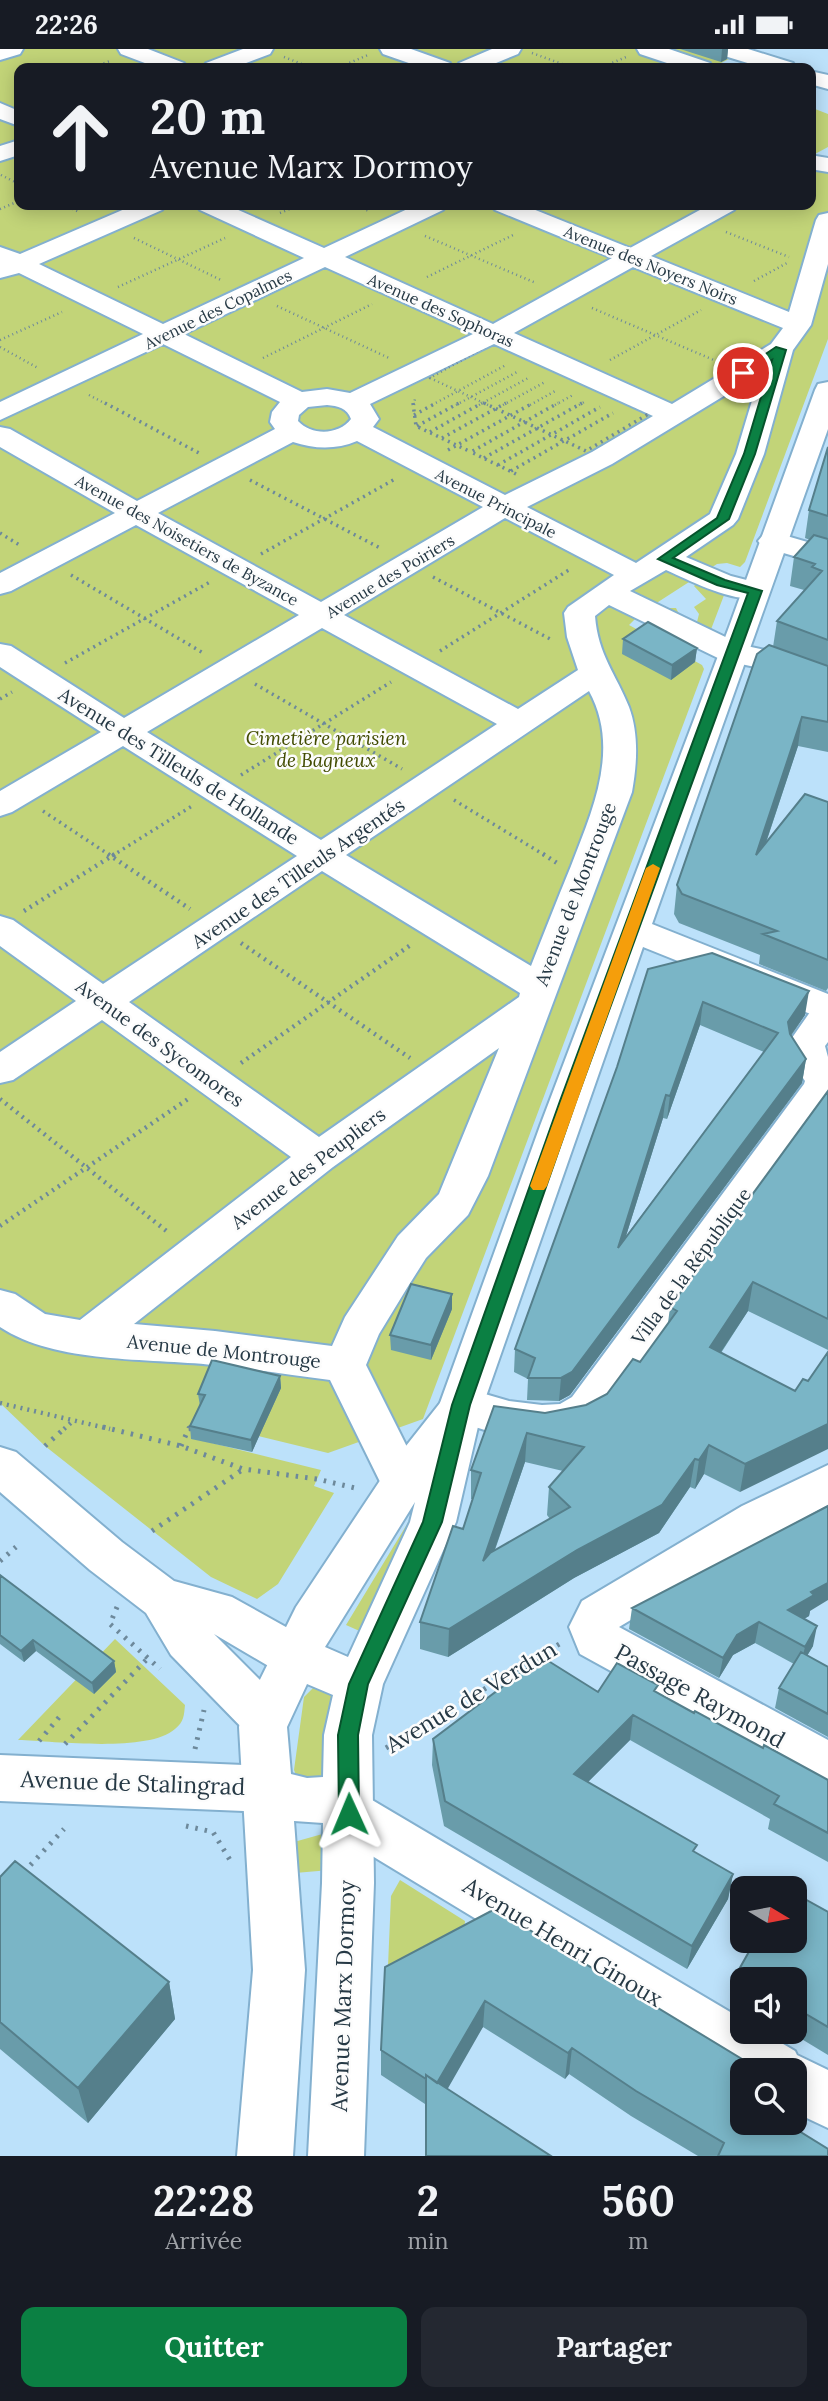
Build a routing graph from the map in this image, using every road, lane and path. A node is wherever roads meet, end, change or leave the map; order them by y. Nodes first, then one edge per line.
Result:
1 (12, 49) edge
2 (129, 49) edge
3 (262, 49) edge
4 (510, 49) edge
5 (521, 49) edge
6 (726, 49) edge
7 (381, 51) edge
8 (640, 51) edge
9 (0, 54) edge
10 (164, 63) edge
11 (227, 63) edge
12 (350, 63) edge
13 (424, 63) edge
14 (478, 63) edge
15 (559, 63) edge
16 (612, 63) edge
17 (684, 63) edge
18 (769, 63) edge
19 (141, 210) edge
20 (219, 210) edge
21 (288, 210) edge
22 (425, 210) edge
23 (516, 210) edge
24 (670, 210) edge
25 (717, 210) edge
26 (822, 215) edge
27 (697, 221) junction
28 (253, 225) junction
29 (633, 257) junction
30 (324, 258) junction
31 (6, 263) edge
32 (816, 268) junction
33 (90, 299) junction
34 (798, 325) junction
35 (493, 334) junction
36 (162, 336) junction
37 (0, 340) edge
38 (0, 347) edge
39 (780, 350) junction
40 (513, 361) dead end
41 (526, 367) dead end
42 (538, 372) dead end
43 (544, 375) dead end
44 (454, 378) dead end
45 (64, 381) junction
46 (443, 384) junction
47 (572, 388) dead end
48 (433, 389) dead end
49 (828, 390) edge
50 (458, 391) junction
51 (586, 394) dead end
52 (423, 395) dead end
53 (471, 397) junction
54 (599, 400) dead end
55 (299, 401) junction
56 (352, 402) junction
57 (483, 403) junction
58 (612, 406) dead end
59 (495, 409) junction
60 (0, 412) edge
61 (414, 415) junction
62 (674, 415) junction
63 (524, 422) junction
64 (417, 426) junction
65 (822, 426) edge
66 (537, 428) junction
67 (358, 430) junction
68 (290, 432) junction
69 (429, 432) junction
70 (0, 435) edge
71 (551, 435) junction
72 (441, 438) junction
73 (564, 441) junction
74 (586, 451) junction
75 (471, 452) junction
76 (567, 453) dead end
77 (483, 458) junction
78 (421, 465) junction
79 (498, 465) junction
80 (225, 466) junction
81 (510, 471) junction
82 (524, 478) dead end
83 (504, 507) junction
84 (136, 513) junction
85 (324, 519) junction
86 (0, 533) edge
87 (773, 541) junction
88 (595, 554) junction
89 (828, 557) edge
90 (664, 559) junction
91 (46, 561) junction
92 (410, 564) junction
93 (238, 567) junction
94 (622, 583) junction
95 (0, 585) edge
96 (755, 591) junction
97 (501, 613) junction
98 (323, 616) junction
99 (144, 619) junction
100 (0, 653) edge
101 (733, 653) junction
102 (415, 667) junction
103 (594, 667) junction
104 (231, 670) junction
105 (39, 677) junction
106 (828, 684) edge
107 (0, 699) edge
108 (323, 724) junction
109 (521, 724) junction
110 (124, 732) junction
111 (430, 785) junction
112 (216, 791) junction
113 (0, 805) edge
114 (323, 856) junction
115 (585, 868) junction
116 (11, 920) edge
117 (631, 929) junction
118 (535, 997) junction
119 (104, 1003) junction
120 (828, 1008) edge
121 (828, 1014) edge
122 (0, 1070) edge
123 (0, 1099) edge
124 (319, 1157) junction
125 (195, 1254) junction
126 (0, 1306) edge
127 (88, 1337) junction
128 (345, 1365) junction
129 (0, 1402) edge
130 (461, 1405) junction
131 (73, 1421) junction
132 (196, 1429) edge
133 (181, 1445) junction
134 (45, 1446) dead end
135 (0, 1465) edge
136 (243, 1469) junction
137 (403, 1483) junction
138 (828, 1484) edge
139 (355, 1488) dead end
140 (152, 1531) dead end
141 (16, 1547) dead end
142 (0, 1561) edge
143 (162, 1599) junction
144 (595, 1620) junction
145 (154, 1652) dead end
146 (294, 1656) junction
147 (359, 1684) junction
148 (61, 1715) dead end
149 (265, 1719) junction
150 (39, 1741) dead end
151 (64, 1746) dead end
152 (828, 1765) edge
153 (0, 1777) edge
154 (267, 1789) junction
155 (349, 1791) junction
156 (175, 1826) dead end
157 (64, 1829) dead end
158 (232, 1872) dead end
159 (18, 1877) edge
160 (758, 2058) edge
161 (807, 2089) edge
162 (828, 2101) edge
163 (265, 2156) edge
164 (336, 2156) edge

1 - 9 main road
2 - 10 main road
3 - 11 main road
4 - 14 main road
5 - 15 path
6 - 18 main road
7 - 12 path
7 - 13 main road
8 - 16 path
8 - 17 main road
19 - 31 main road
20 - 28 main road, Avenue des Sophoras
21 - 28 path
22 - 30 main road, Avenue des Copalmes
23 - 29 main road, Avenue des Noyers Noirs
24 - 27 path
25 - 27 main road
26 - 32 main road, Avenue de Montrouge
27 - 29 main road
27 - 32 path
28 - 30 main road, Avenue des Sophoras
28 - 33 path
29 - 34 main road, Avenue des Noyers Noirs
29 - 35 main road
30 - 35 main road, Avenue des Sophoras
30 - 36 main road, Avenue des Copalmes
31 - 33 main road
32 - 34 main road, Avenue de Montrouge
33 - 36 main road
33 - 37 path
34 - 39 main road, Avenue de Montrouge
35 - 56 main road
35 - 62 main road, Avenue des Sophoras
36 - 45 main road, Avenue des Copalmes
36 - 55 main road
38 - 45 path
39 - 62 main road, Avenue des Poiriers
39 - 90 main road, Avenue de Montrouge
40 - 50 path
41 - 53 path
42 - 57 path
43 - 59 path
44 - 46 path
45 - 60 main road, Avenue des Copalmes
45 - 80 path
46 - 48 path
46 - 50 path
46 - 74 path
47 - 63 path
49 - 65 main road
50 - 53 path
50 - 61 path
51 - 66 path
52 - 61 path
53 - 57 path
53 - 64 path
54 - 71 path
55 - 56 main road
55 - 68 main road
56 - 67 main road
57 - 59 path
57 - 69 path
58 - 73 path
59 - 63 path
59 - 72 path
61 - 64 path
62 - 74 main road, Avenue des Poiriers
63 - 66 path
63 - 75 path
64 - 69 path
65 - 87 main road
66 - 71 path
66 - 77 path
67 - 68 main road
67 - 78 main road, Avenue Principale
68 - 80 main road
69 - 72 path
70 - 84 main road, Avenue des Noisetiers de Byzance
71 - 73 path
71 - 79 path
72 - 75 path
73 - 74 path
73 - 81 path
74 - 76 path
74 - 83 main road, Avenue des Poiriers
75 - 77 path
77 - 79 path
78 - 83 main road, Avenue Principale
78 - 85 path
79 - 81 path
80 - 84 main road
80 - 85 path
81 - 82 path
83 - 88 main road, Avenue Principale
83 - 92 main road, Avenue des Poiriers
84 - 91 main road
84 - 93 main road, Avenue des Noisetiers de Byzance
85 - 92 path
85 - 93 path
86 - 91 path
87 - 89 main road
87 - 96 main road
88 - 94 main road, Avenue Principale
88 - 97 path
90 - 94 main road, Avenue de Montrouge
90 - 96 main road
91 - 95 main road
91 - 99 path
92 - 97 path
92 - 98 main road, Avenue des Poiriers
93 - 98 main road, Avenue des Noisetiers de Byzance
93 - 99 path
94 - 101 main road, Avenue Principale
94 - 103 main road, Avenue de Montrouge
96 - 101 main road
97 - 102 path
97 - 103 path
98 - 102 main road, Avenue des Noisetiers de Byzance
98 - 104 main road, Avenue des Poiriers
99 - 104 path
99 - 105 path
100 - 105 main road, Avenue des Tilleuls de Hollande
101 - 106 main road, Avenue Principale
101 - 117 main road
102 - 108 path
102 - 109 main road, Avenue des Noisetiers de Byzance
103 - 109 main road, Avenue des Tilleuls Argentés
103 - 115 main road, Avenue de Montrouge
104 - 108 path
104 - 110 main road, Avenue des Poiriers
105 - 107 path
105 - 110 main road, Avenue des Tilleuls de Hollande
108 - 111 path
108 - 112 path
109 - 111 main road, Avenue des Tilleuls Argentés
110 - 112 main road, Avenue des Tilleuls de Hollande
110 - 113 main road, Avenue des Poiriers
111 - 114 main road, Avenue des Tilleuls Argentés
111 - 115 path
112 - 114 main road, Avenue des Tilleuls de Hollande
112 - 116 path
114 - 118 main road, Avenue des Tilleuls de Hollande
114 - 119 main road, Avenue des Tilleuls Argentés
115 - 118 main road, Avenue de Montrouge
116 - 119 main road, Avenue des Sycomores
117 - 120 main road
117 - 130 main road
118 - 124 main road, Avenue des Peupliers
118 - 128 main road, Avenue de Montrouge
119 - 122 main road, Avenue des Tilleuls Argentés
119 - 124 main road, Avenue des Sycomores
121 - 130 main road, Villa de la République
123 - 125 path
124 - 125 main road, Avenue des Peupliers
125 - 127 main road, Avenue des Peupliers
126 - 127 main road, Avenue de Montrouge
127 - 128 main road, Avenue de Montrouge
128 - 137 main road
129 - 131 path
130 - 137 main road
130 - 147 main road
131 - 133 path
131 - 134 path
132 - 133 path
133 - 136 path
135 - 143 main road
136 - 139 path
136 - 140 path
137 - 146 main road
138 - 144 main road
141 - 142 path
143 - 146 main road
143 - 149 main road
144 - 152 main road, Passage Raymond
144 - 155 path, Avenue de Verdun
145 - 151 path
146 - 147 main road
146 - 149 main road
147 - 155 main road, Avenue Marx Dormoy
148 - 150 path
149 - 154 main road
153 - 154 main road, Avenue de Stalingrad
154 - 155 main road, Avenue de Stalingrad
154 - 163 main road
155 - 160 main road, Avenue Henri Ginoux
155 - 164 main road, Avenue Marx Dormoy
156 - 158 path
157 - 159 path
161 - 162 main road

